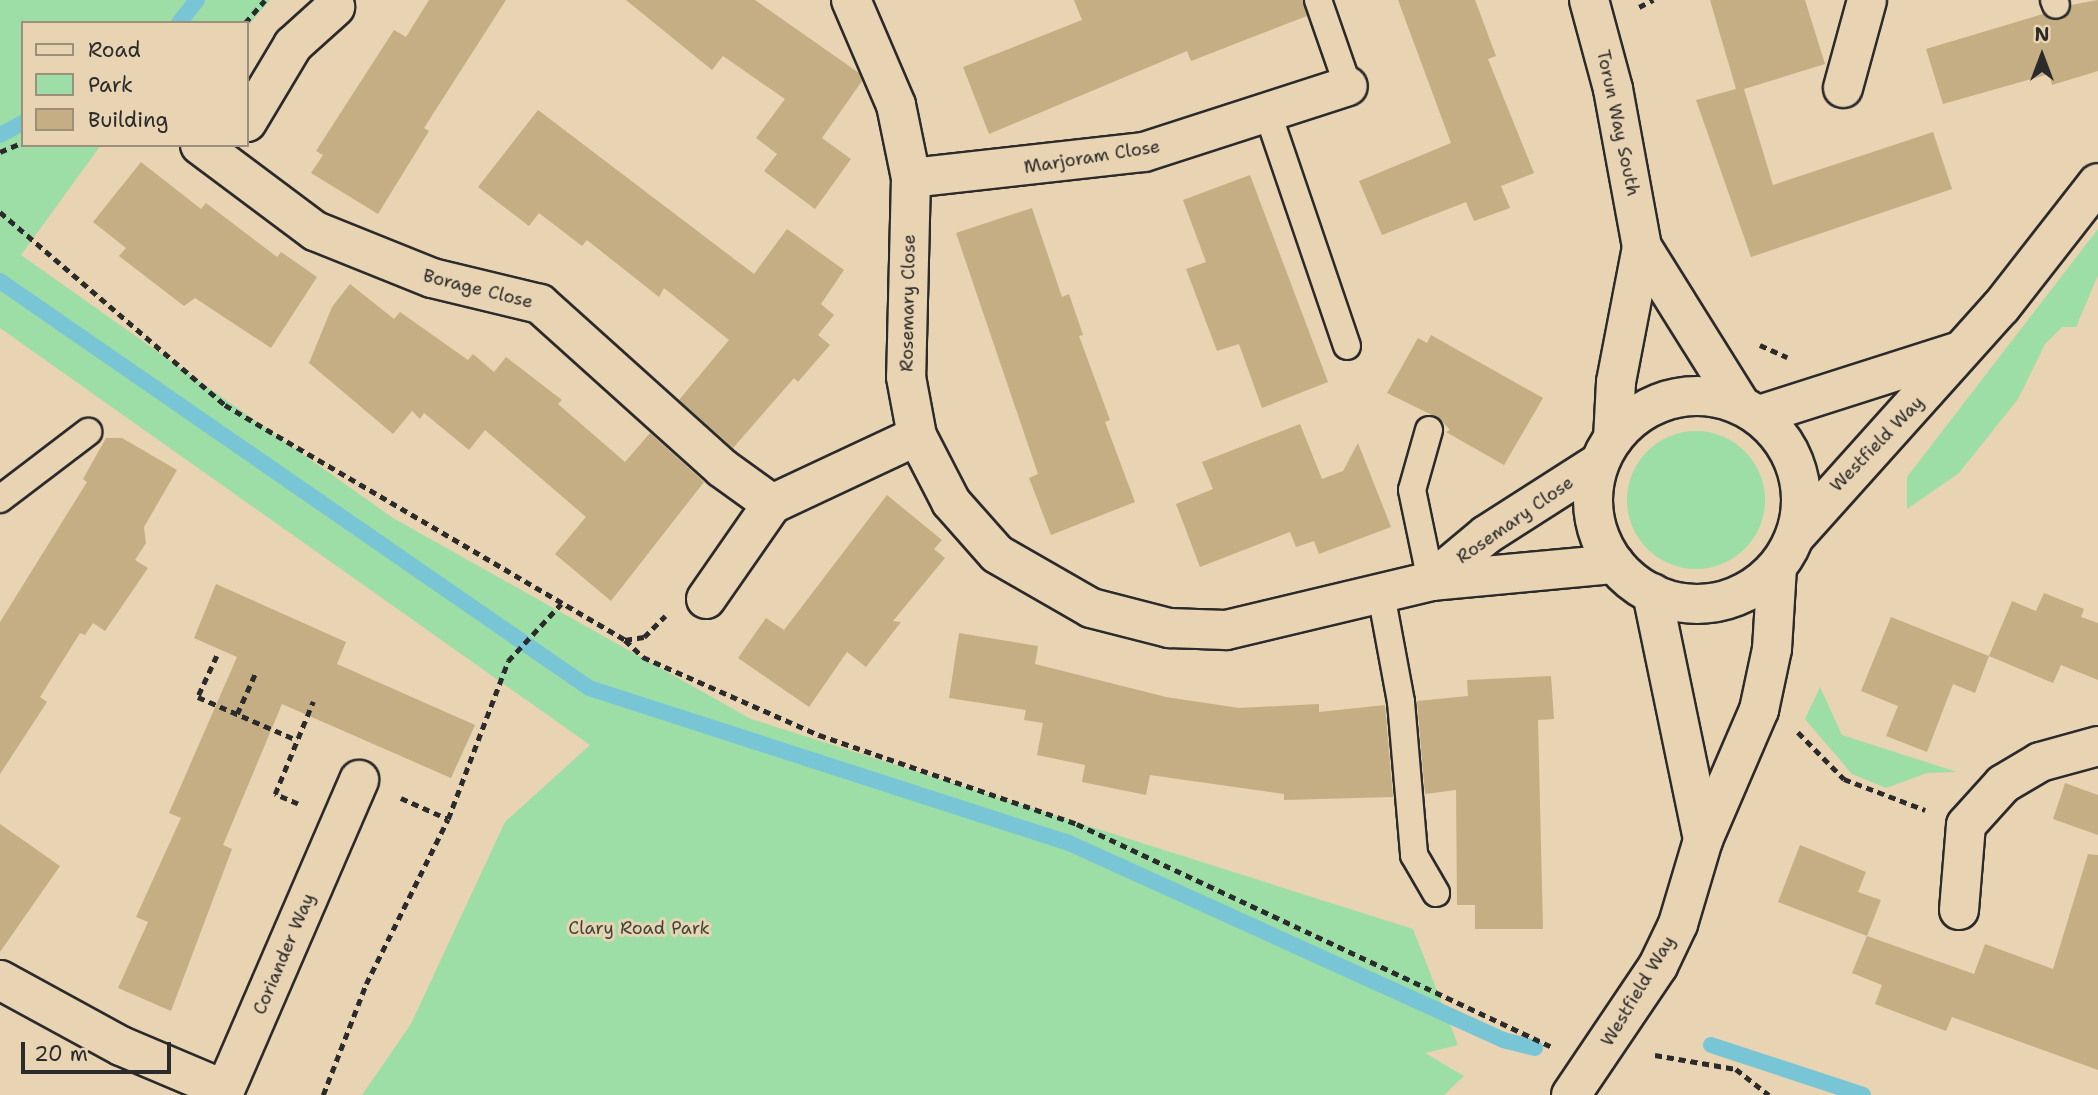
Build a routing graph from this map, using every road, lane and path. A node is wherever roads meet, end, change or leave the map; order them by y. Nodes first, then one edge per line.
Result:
1 (851, 0) edge
2 (1318, 0) edge
3 (1589, 0) edge
4 (1629, 0) edge
5 (1653, 0) edge
6 (1867, 0) edge
7 (335, 7) dead end
8 (1348, 86) joint
9 (1843, 88) dead end
10 (1268, 114) junction
11 (248, 120) edge
12 (21, 143) edge
13 (0, 152) edge
14 (219, 152) edge
15 (911, 178) junction
16 (2098, 183) edge
17 (0, 212) edge
18 (1642, 247) junction
19 (1755, 343) dead end
20 (1347, 346) dead end
21 (1957, 352) junction
22 (1791, 358) dead end
23 (1750, 410) junction
24 (1429, 430) dead end
25 (88, 432) dead end
26 (917, 436) junction
27 (1606, 450) junction
28 (0, 499) edge
29 (772, 503) junction
30 (1796, 535) junction
31 (1615, 564) junction
32 (1777, 567) junction
33 (1431, 581) junction
34 (1652, 593) junction
35 (1381, 594) junction
36 (706, 599) joint
37 (561, 604) junction
38 (625, 640) junction
39 (217, 656) dead end
40 (255, 674) dead end
41 (313, 702) dead end
42 (1759, 710) junction
43 (237, 714) junction
44 (297, 740) junction
45 (2098, 746) edge
46 (359, 780) dead end
47 (340, 822) junction
48 (1966, 825) junction
49 (1703, 840) junction
50 (1436, 893) dead end
51 (1959, 910) dead end
52 (0, 980) edge
53 (1581, 1081) edge
54 (323, 1095) edge
55 (1769, 1095) edge

1 - 15 street, Rosemary Close
2 - 8 lane
3 - 18 street, Torun Way South
4 - 5 path
6 - 9 street
7 - 11 street
8 - 10 street, Marjoram Close
10 - 15 street, Marjoram Close
10 - 20 lane
12 - 13 path
14 - 29 street, Borage Close
15 - 26 street, Rosemary Close
16 - 21 street, Westfield Way
17 - 37 path
18 - 23 street, Torun Way South
18 - 27 street, Torun Way South
19 - 22 path
21 - 23 street, Westfield Way
21 - 30 street, Westfield Way
23 - 27 street, Westfield Way
23 - 30 street, Westfield Way
24 - 33 lane
25 - 28 lane
26 - 29 street
26 - 35 street, Rosemary Close
27 - 31 street, Westfield Way
27 - 33 street, Rosemary Close
29 - 36 street
30 - 32 street, Westfield Way
31 - 33 street, Rosemary Close
31 - 34 street, Westfield Way
32 - 34 street, Westfield Way
32 - 42 street, Westfield Way
33 - 35 street, Rosemary Close
34 - 49 street, Westfield Way
35 - 50 lane
36 - 38 path
37 - 38 path
37 - 54 path
38 - 53 path
39 - 43 path
40 - 43 path
41 - 44 path
42 - 48 path
42 - 49 street, Westfield Way
43 - 44 path
44 - 47 path
45 - 48 street
46 - 47 street, Coriander Way
47 - 52 street, Coriander Way
48 - 51 street
49 - 53 street, Westfield Way
53 - 55 path

